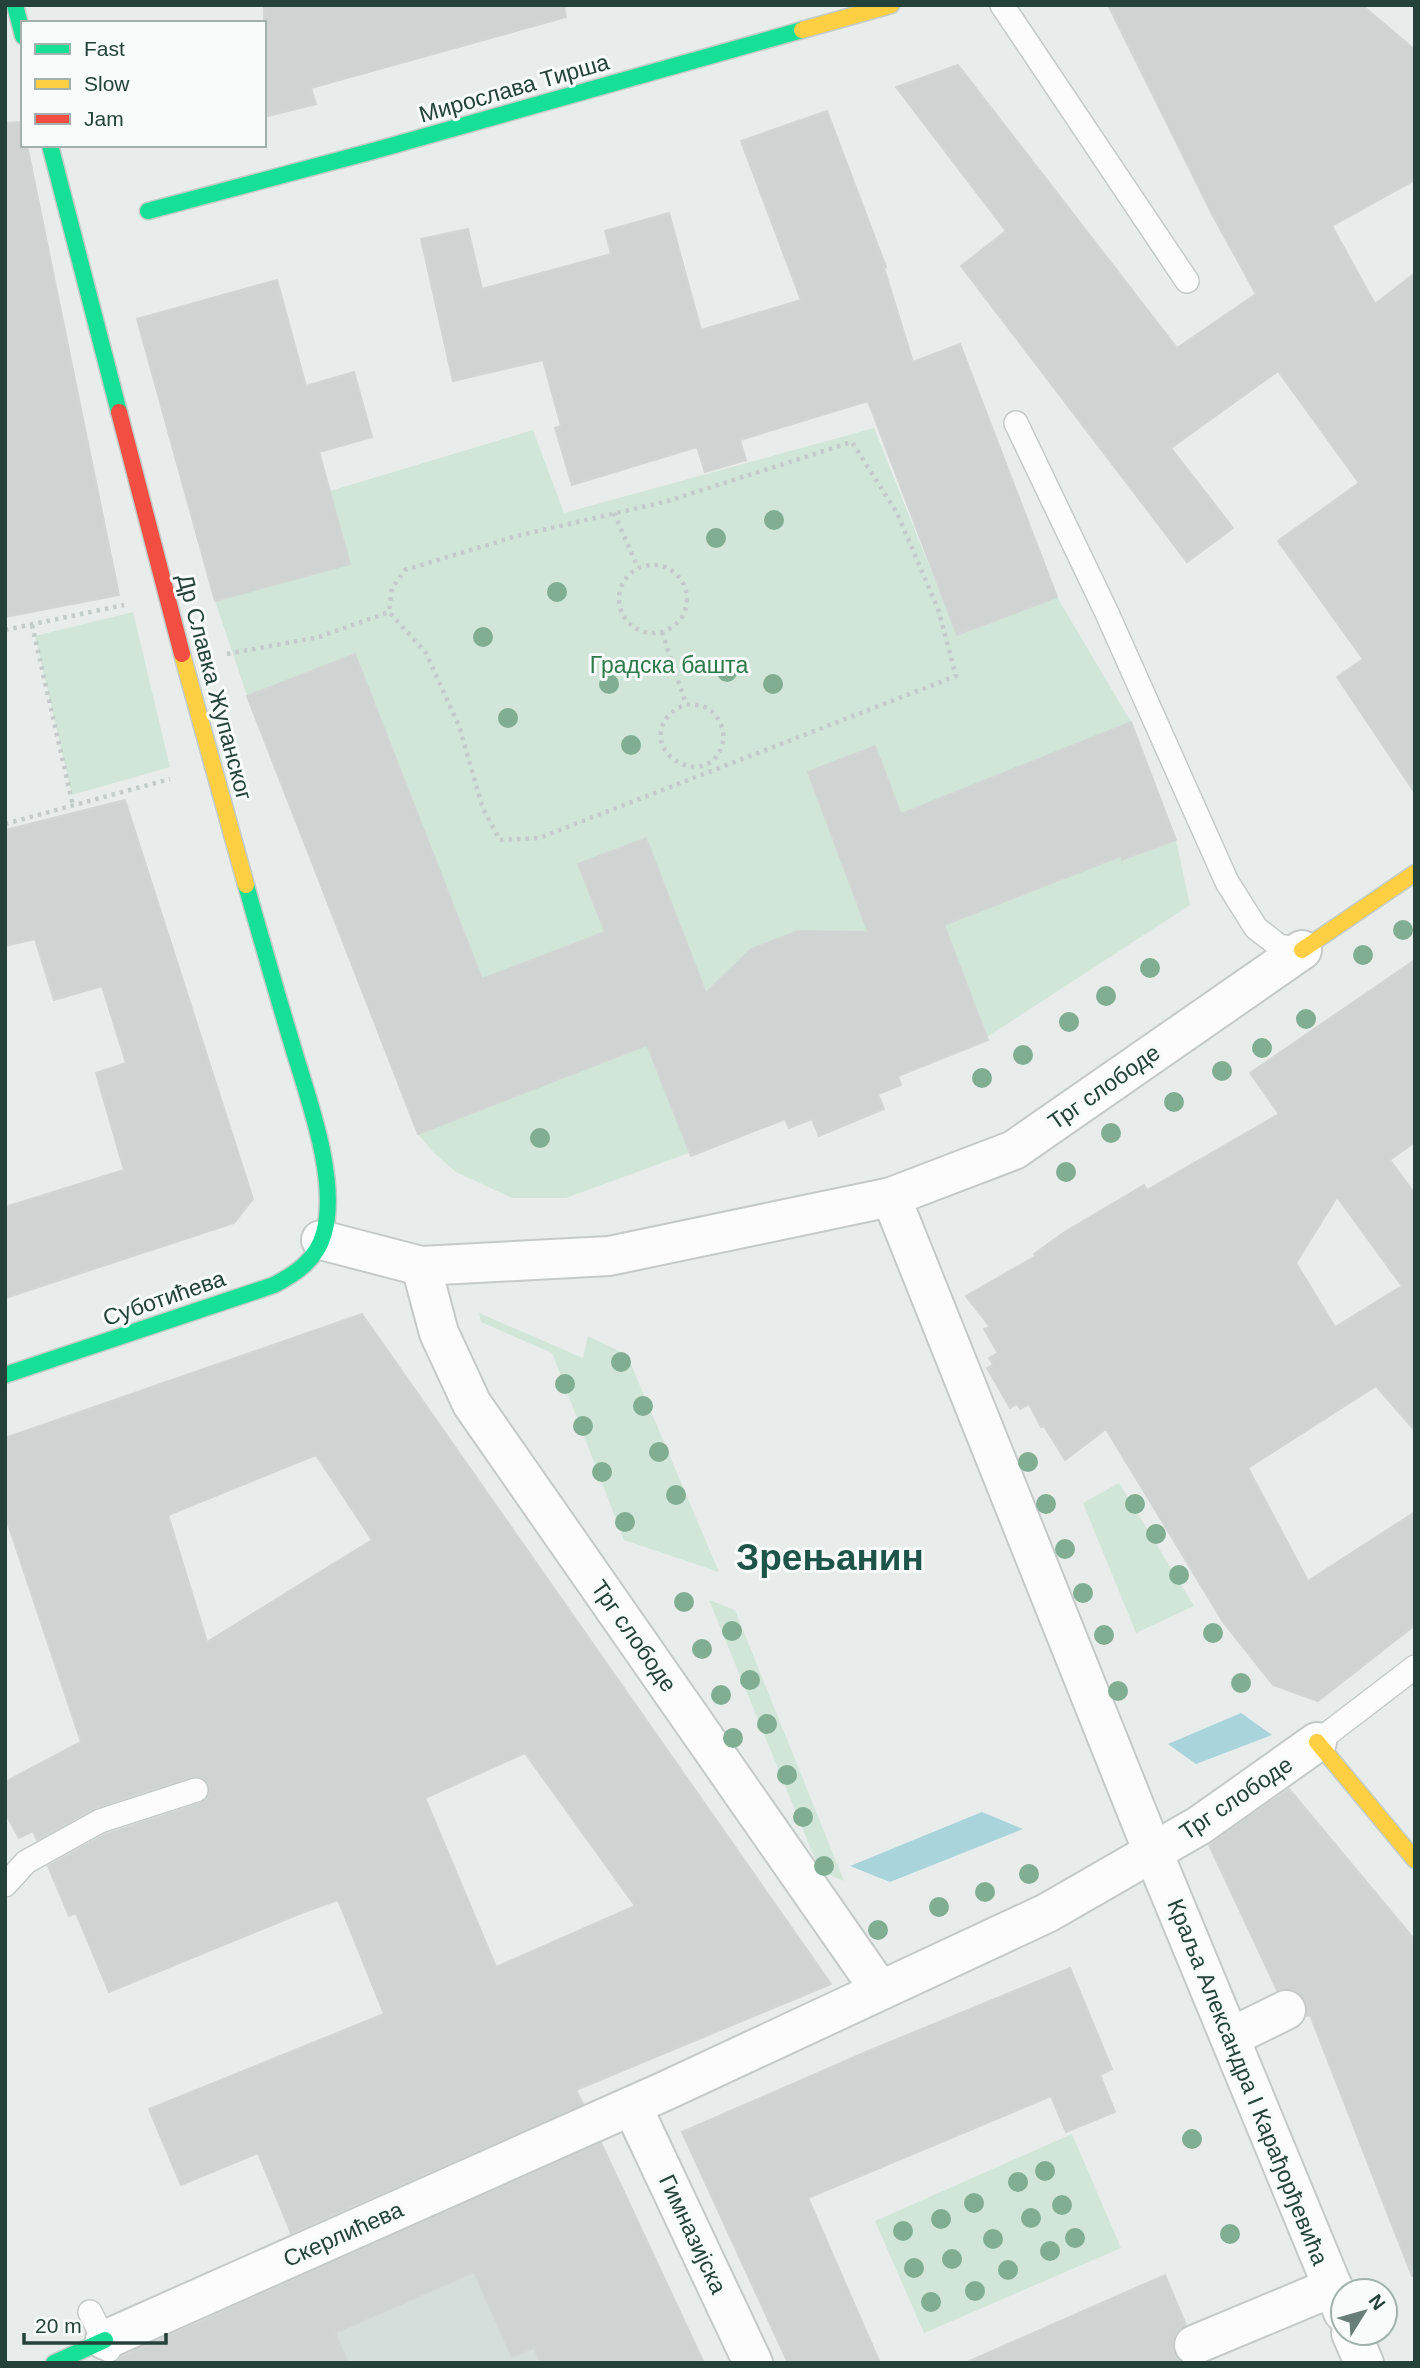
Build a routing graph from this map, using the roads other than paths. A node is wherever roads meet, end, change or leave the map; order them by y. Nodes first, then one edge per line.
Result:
1 (15, 5) edge
2 (891, 5) edge
3 (1002, 5) edge
4 (21, 28) edge
5 (51, 147) edge
6 (148, 211) dead end
7 (1187, 281) dead end
8 (1016, 423) dead end
9 (1415, 873) edge
10 (1302, 950) junction
11 (891, 1197) junction
12 (321, 1240) junction
13 (421, 1266) junction
14 (5, 1376) edge
15 (1415, 1667) edge
16 (1317, 1742) junction
17 (196, 1790) dead end
18 (1153, 1852) junction
19 (1415, 1860) edge
20 (5, 1885) edge
21 (880, 1990) junction
22 (1286, 2010) dead end
23 (1231, 2037) junction
24 (632, 2106) junction
25 (1329, 2278) edge
26 (1329, 2303) edge
27 (102, 2337) joint
28 (1194, 2345) dead end
29 (54, 2363) edge
30 (753, 2363) edge

1 - 4 street
2 - 6 street, Мирослава Тирша
3 - 7 lane
5 - 12 street, Др Славка Жупанског
8 - 10 lane
9 - 10 street
10 - 11 street, Трг слободе
11 - 13 street, Трг слободе
11 - 18 street, Трг слободе
12 - 13 street, Трг слободе
12 - 14 street, Суботићева
13 - 21 street, Трг слободе
15 - 16 lane
16 - 18 street, Трг слободе
16 - 19 street
17 - 20 lane
18 - 21 street, Трг слободе
18 - 23 street, Краља Александра I Карађорђевића
21 - 24 street, Трг слободе
22 - 23 street
23 - 25 street, Краља Александра I Карађорђевића
24 - 27 street, Скерлићева
24 - 30 street, Гимназијска
26 - 28 street
27 - 29 street, Скерлићева

